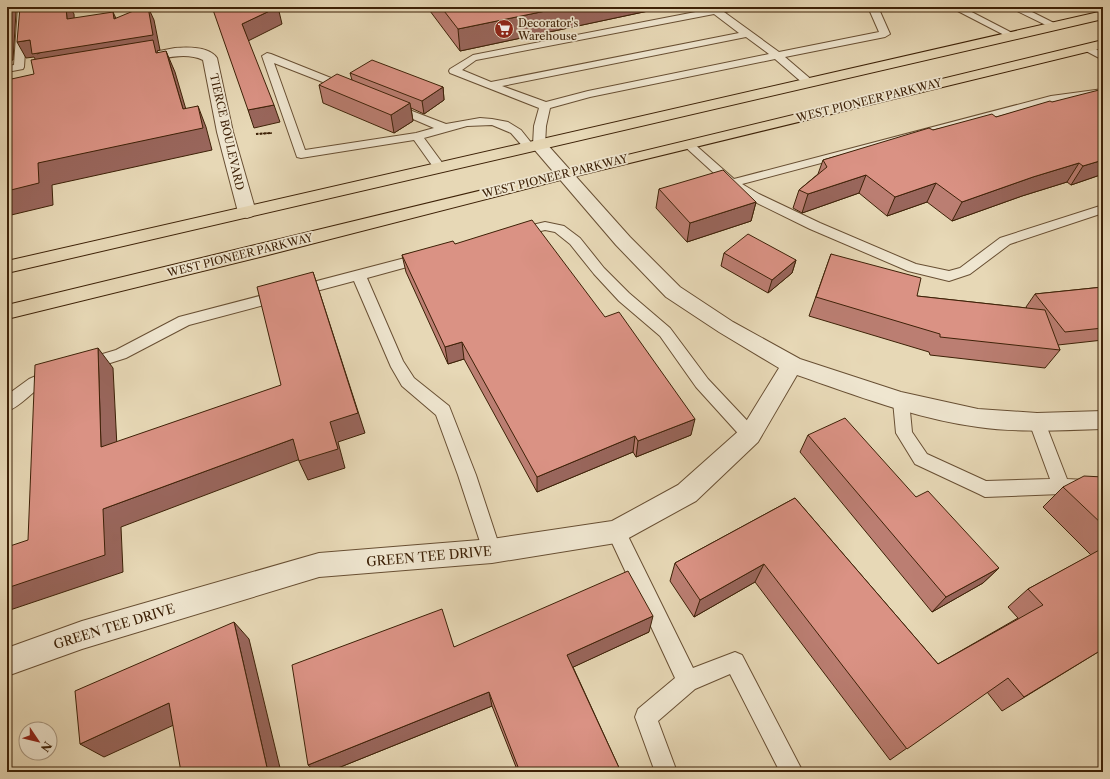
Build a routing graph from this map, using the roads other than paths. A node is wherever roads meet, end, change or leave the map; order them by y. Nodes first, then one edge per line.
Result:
1 (23, 7) edge
2 (740, 7) edge
3 (873, 7) edge
4 (955, 7) edge
5 (1014, 7) edge
6 (716, 9) edge
7 (1103, 15) edge
8 (1055, 26) junction
9 (748, 34) junction
10 (1012, 36) junction
11 (1099, 48) edge
12 (777, 56) junction
13 (122, 62) edge
14 (7, 69) edge
15 (30, 77) edge
16 (7, 80) edge
17 (809, 83) junction
18 (490, 85) junction
19 (1103, 92) edge
20 (361, 94) edge
21 (382, 103) edge
22 (545, 106) junction
23 (447, 129) junction
24 (417, 136) junction
25 (688, 144) junction
26 (534, 146) junction
27 (440, 168) junction
28 (564, 174) junction
29 (732, 183) junction
30 (1103, 209) edge
31 (247, 212) junction
32 (506, 236) edge
33 (436, 254) edge
34 (7, 267) edge
35 (359, 275) junction
36 (7, 312) edge
37 (792, 365) junction
38 (901, 401) junction
39 (7, 405) edge
40 (1103, 420) edge
41 (1037, 422) junction
42 (750, 435) junction
43 (1062, 486) junction
44 (1103, 489) edge
45 (616, 532) junction
46 (492, 551) junction
47 (7, 662) edge
48 (688, 681) junction
49 (666, 772) edge
50 (792, 772) edge

1 - 14 lane
2 - 6 lane
3 - 12 lane
4 - 10 lane
5 - 8 lane
6 - 9 lane
6 - 18 lane
7 - 8 main road
8 - 10 main road
9 - 12 lane
9 - 18 lane
10 - 17 main road
11 - 25 main road, WEST PIONEER PARKWAY
12 - 17 lane
12 - 22 lane
13 - 31 street, TIERCE BOULEVARD
15 - 16 street
17 - 26 main road
18 - 22 lane
19 - 29 lane
20 - 24 lane
21 - 23 lane
22 - 26 lane
23 - 24 lane
23 - 26 lane
24 - 27 lane
25 - 28 main road, WEST PIONEER PARKWAY
25 - 29 lane
26 - 27 main road
26 - 28 street
27 - 31 main road
28 - 36 main road, WEST PIONEER PARKWAY
28 - 37 street
29 - 30 lane
31 - 34 main road
32 - 42 lane
33 - 35 lane
35 - 39 lane
35 - 46 lane
37 - 38 street
37 - 42 street, GREEN TEE DRIVE
38 - 41 street
38 - 43 lane
40 - 41 street
41 - 43 lane
42 - 45 street, GREEN TEE DRIVE
43 - 44 lane
45 - 46 street, GREEN TEE DRIVE
45 - 48 lane
46 - 47 street, GREEN TEE DRIVE
48 - 49 lane
48 - 50 lane

